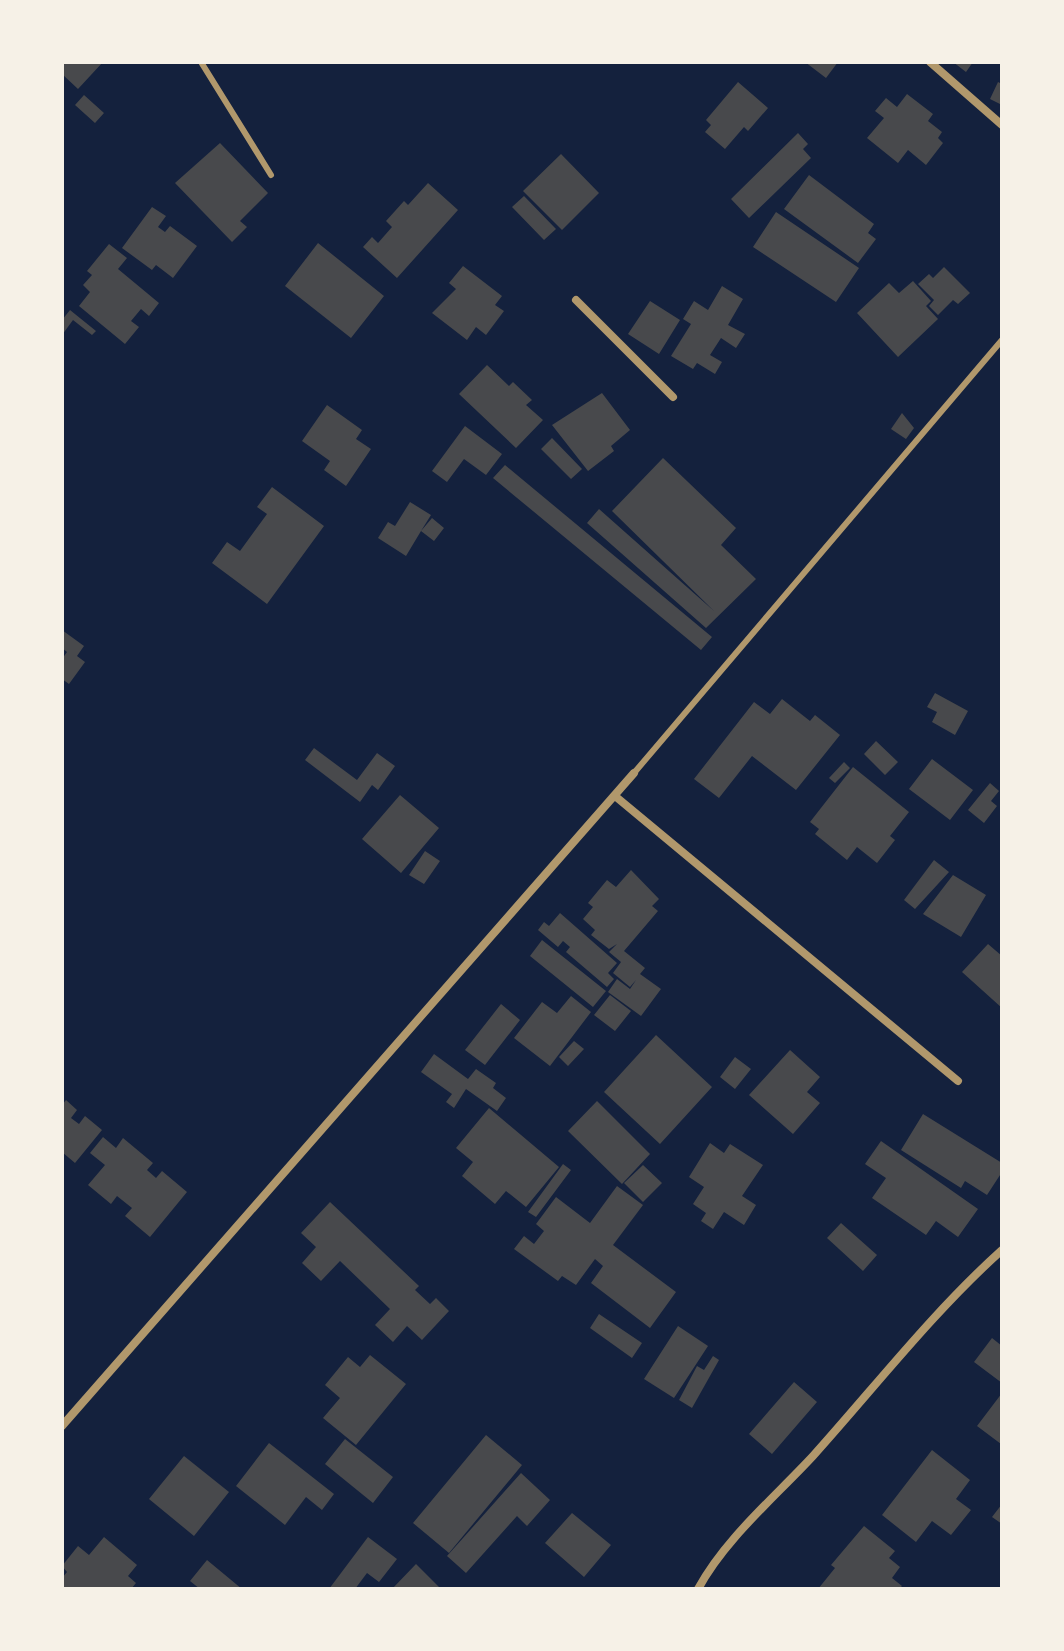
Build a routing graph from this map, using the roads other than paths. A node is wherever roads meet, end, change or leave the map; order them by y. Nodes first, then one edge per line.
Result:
1 (201, 62) edge
2 (930, 62) edge
3 (1002, 125) edge
4 (271, 175) dead end
5 (576, 300) dead end
6 (1002, 340) edge
7 (673, 397) dead end
8 (634, 773) joint
9 (615, 796) junction
10 (958, 1081) dead end
11 (1002, 1250) edge
12 (62, 1426) edge
13 (698, 1589) edge

1 - 4 lane
2 - 3 street
5 - 7 street
6 - 8 lane
8 - 9 street
9 - 10 street
9 - 12 street
11 - 13 street

